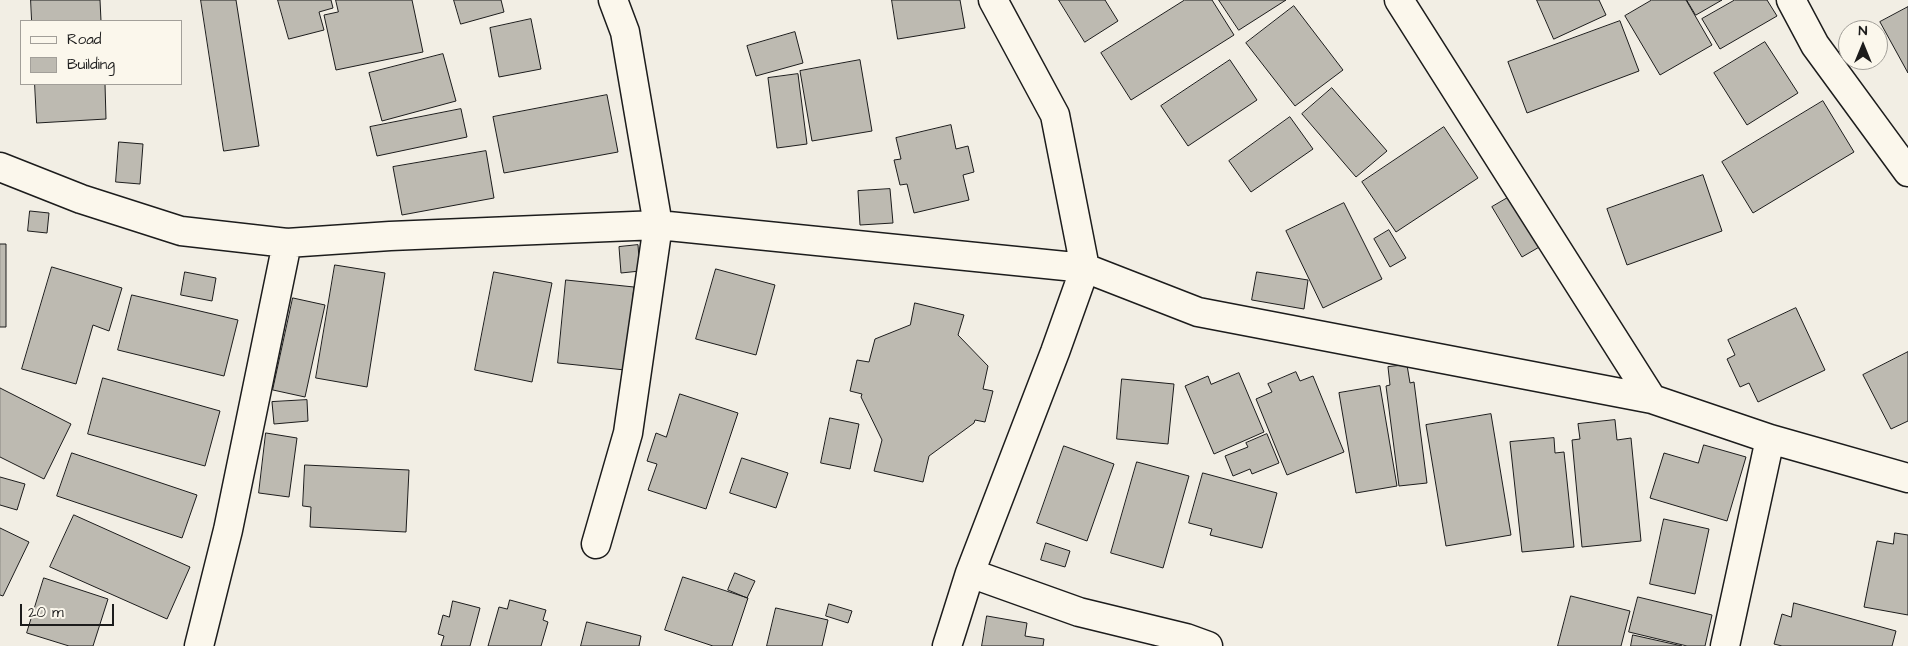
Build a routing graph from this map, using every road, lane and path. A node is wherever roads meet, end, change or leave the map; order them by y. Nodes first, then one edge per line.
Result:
1 (613, 0) edge
2 (993, 0) edge
3 (1399, 0) edge
4 (1791, 0) edge
5 (0, 167) edge
6 (1908, 172) edge
7 (658, 225) junction
8 (287, 243) junction
9 (1085, 268) junction
10 (1652, 399) junction
11 (1770, 439) junction
12 (1908, 478) edge
13 (596, 544) dead end
14 (970, 573) junction
15 (199, 646) edge
16 (947, 646) edge
17 (1208, 646) edge
18 (1724, 646) edge

1 - 7 street
2 - 9 street
3 - 10 street
4 - 6 street
5 - 8 street
7 - 8 street
7 - 9 street
7 - 13 street
8 - 15 street
9 - 10 street
9 - 14 street
10 - 11 street
11 - 12 street
11 - 18 street
14 - 16 street
14 - 17 street

